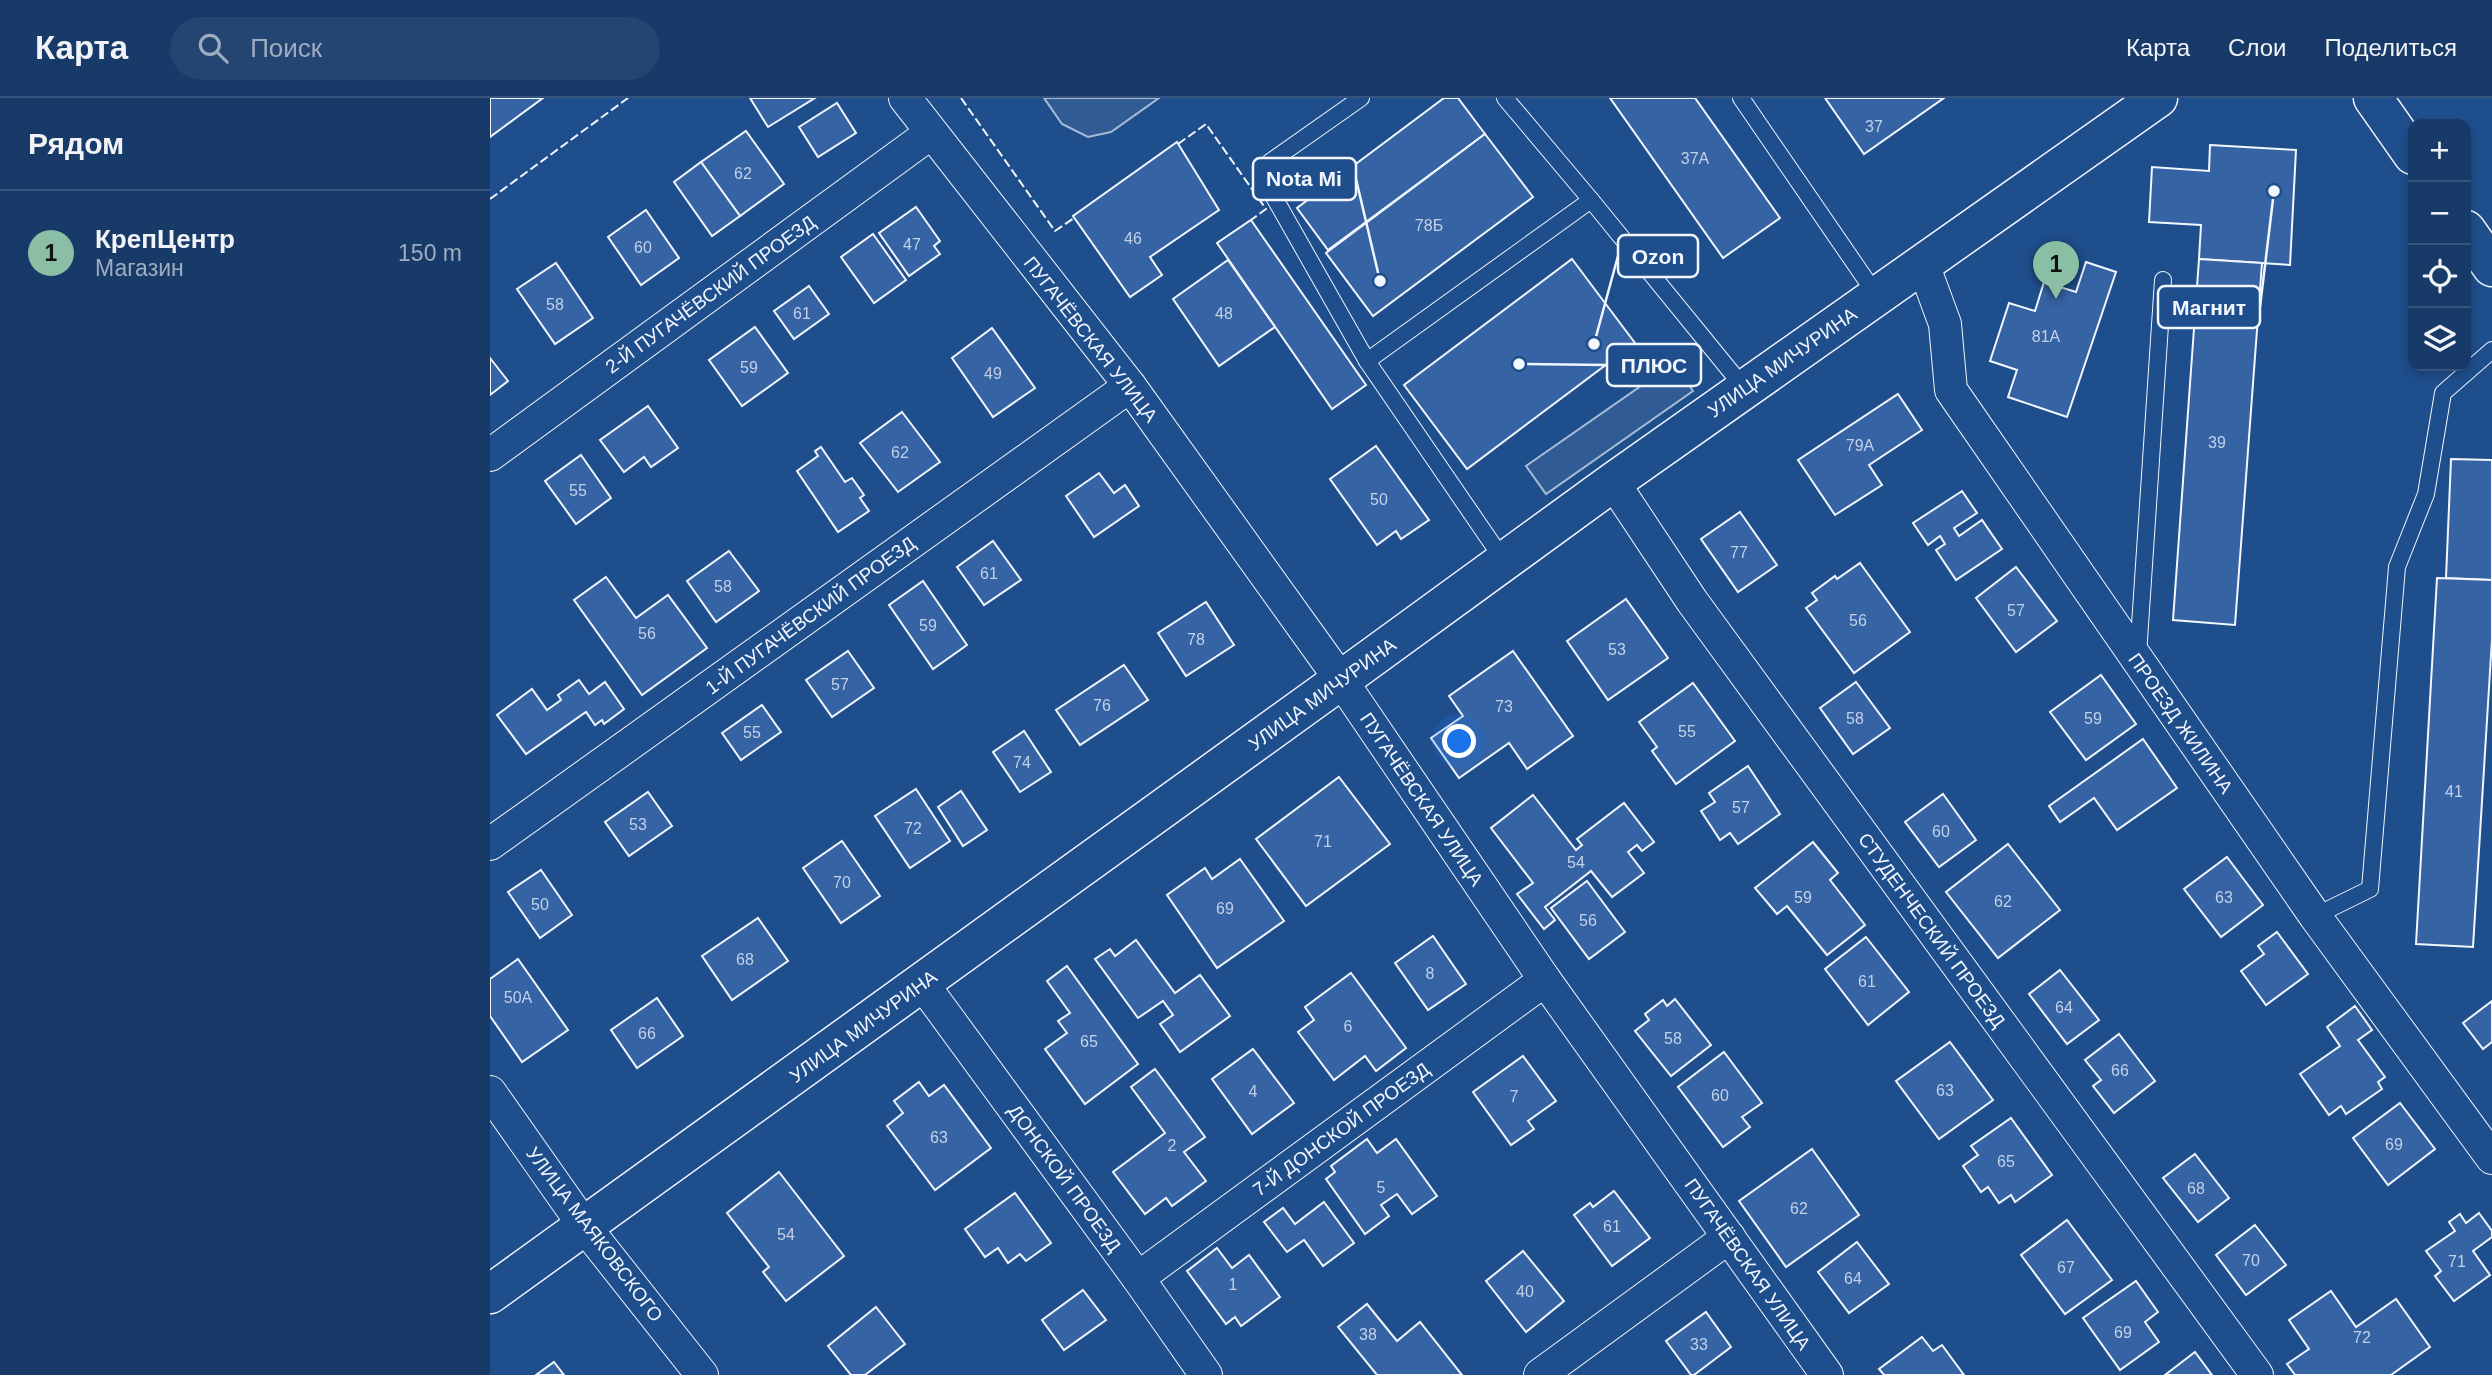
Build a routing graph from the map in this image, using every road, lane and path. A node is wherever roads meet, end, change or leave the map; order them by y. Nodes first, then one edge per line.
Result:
1 (905, 98) edge
2 (1361, 98) edge
3 (1505, 98) edge
4 (1741, 98) edge
5 (2158, 98) edge
6 (2373, 98) edge
7 (931, 133) junction
8 (2408, 148) edge
9 (1591, 200) junction
10 (2471, 237) edge
11 (1923, 264) junction
12 (2492, 267) edge
13 (2163, 280) dead end
14 (1877, 296) junction
15 (2492, 350) edge
16 (1367, 360) junction
17 (1130, 386) junction
18 (1745, 389) junction
19 (490, 455) edge
20 (1613, 482) junction
21 (1504, 561) junction
22 (2138, 661) junction
23 (1341, 680) junction
24 (490, 844) edge
25 (2315, 916) junction
26 (1545, 980) junction
27 (922, 983) junction
28 (490, 1092) edge
29 (2492, 1158) edge
30 (585, 1227) junction
31 (1729, 1237) junction
32 (1138, 1278) junction
33 (490, 1294) edge
34 (702, 1375) edge
35 (1206, 1375) edge
36 (1539, 1375) edge
37 (1827, 1375) edge
38 (2257, 1375) edge

1 - 7 street, ПУГАЧЁВСКАЯ УЛИЦА
2 - 16 lane
3 - 9 lane
4 - 14 lane
5 - 11 main road, УЛИЦА МИЧУРИНА
6 - 8 main road
7 - 17 street, ПУГАЧЁВСКАЯ УЛИЦА
7 - 19 street, 2-Й ПУГАЧЁВСКИЙ ПРОЕЗД
9 - 16 lane
9 - 18 lane
10 - 12 main road
11 - 14 main road, УЛИЦА МИЧУРИНА
11 - 22 street, ПРОЕЗД ЖИЛИНА
13 - 22 lane
14 - 18 main road, УЛИЦА МИЧУРИНА
15 - 25 lane
16 - 21 lane
17 - 23 street, ПУГАЧЁВСКАЯ УЛИЦА
17 - 24 street, 1-Й ПУГАЧЁВСКИЙ ПРОЕЗД
18 - 20 main road, УЛИЦА МИЧУРИНА
20 - 21 main road, УЛИЦА МИЧУРИНА
20 - 38 street, СТУДЕНЧЕСКИЙ ПРОЕЗД
21 - 23 main road, УЛИЦА МИЧУРИНА
22 - 25 street, ПРОЕЗД ЖИЛИНА
23 - 26 street, ПУГАЧЁВСКАЯ УЛИЦА
23 - 27 main road, УЛИЦА МИЧУРИНА
25 - 29 street, ПРОЕЗД ЖИЛИНА
26 - 31 street, ПУГАЧЁВСКАЯ УЛИЦА
26 - 32 street, 7-Й ДОНСКОЙ ПРОЕЗД
27 - 30 main road, УЛИЦА МИЧУРИНА
27 - 32 street, ДОНСКОЙ ПРОЕЗД
28 - 30 street, УЛИЦА МАЯКОВСКОГО
30 - 33 main road, УЛИЦА МИЧУРИНА
30 - 34 street, УЛИЦА МАЯКОВСКОГО
31 - 36 street
31 - 37 street, ПУГАЧЁВСКАЯ УЛИЦА
32 - 35 street, ДОНСКОЙ ПРОЕЗД

